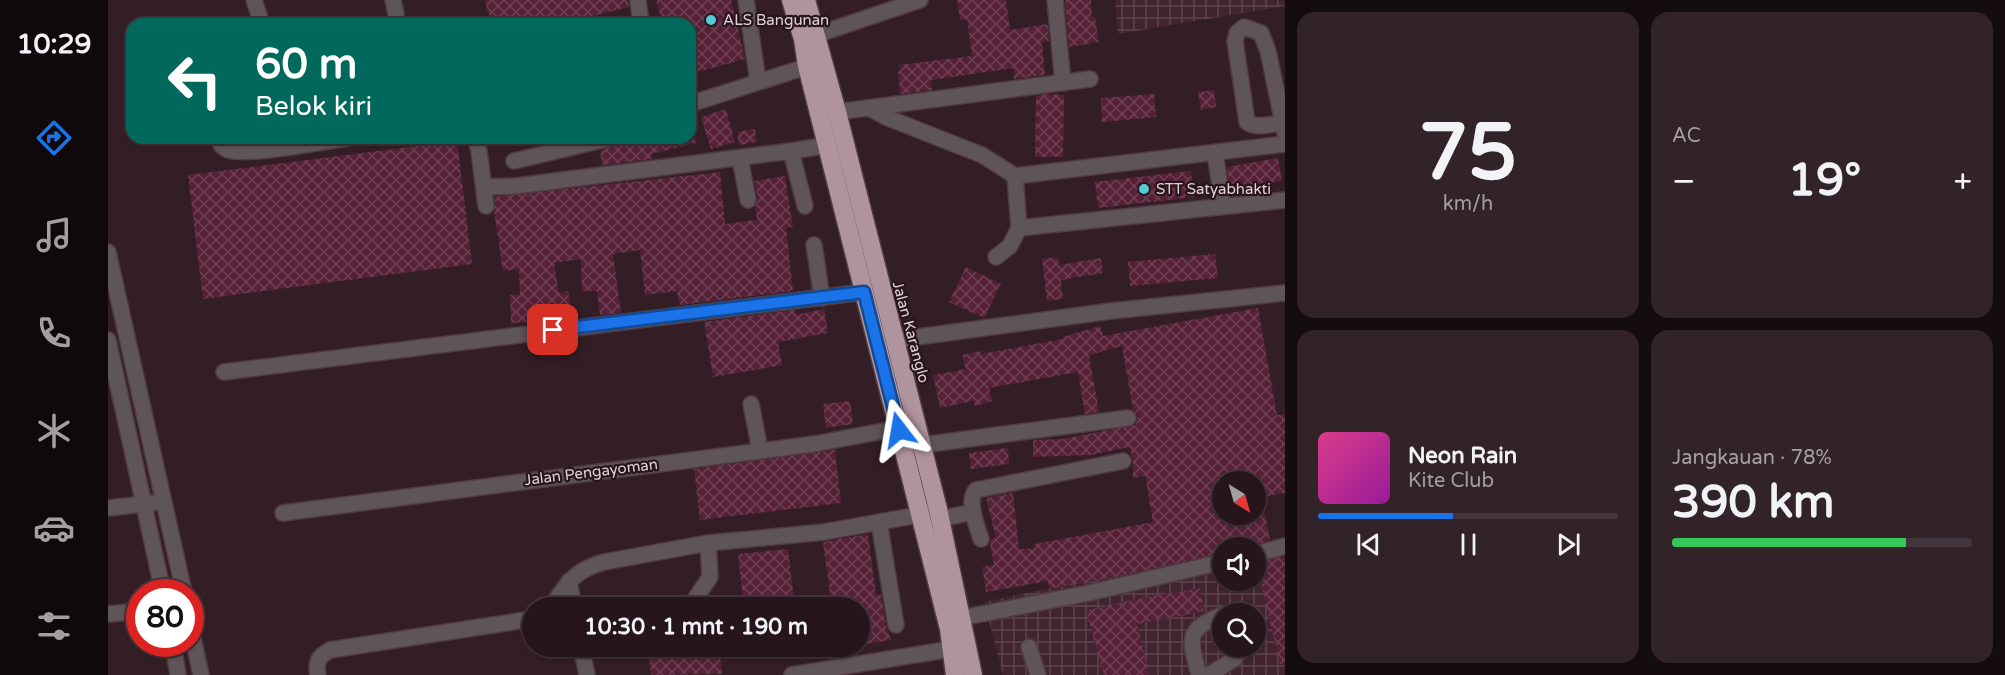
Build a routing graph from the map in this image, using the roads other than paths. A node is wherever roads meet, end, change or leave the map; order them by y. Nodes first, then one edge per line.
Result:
1 (254, 0) edge
2 (638, 0) edge
3 (746, 0) edge
4 (790, 0) edge
5 (806, 0) edge
6 (920, 0) edge
7 (1055, 0) edge
8 (260, 18) edge
9 (640, 18) edge
10 (809, 38) junction
11 (815, 64) junction
12 (1090, 79) dead end
13 (758, 81) junction
14 (1063, 83) junction
15 (696, 102) edge
16 (871, 109) junction
17 (837, 112) junction
18 (1283, 128) edge
19 (221, 144) edge
20 (310, 144) edge
21 (477, 144) edge
22 (585, 144) edge
23 (1285, 144) edge
24 (828, 145) junction
25 (791, 152) junction
26 (1215, 153) junction
27 (740, 158) junction
28 (514, 161) dead end
29 (1015, 176) junction
30 (484, 187) junction
31 (748, 200) dead end
32 (1285, 200) edge
33 (486, 206) dead end
34 (805, 206) dead end
35 (1223, 206) junction
36 (1019, 228) junction
37 (814, 245) dead end
38 (108, 252) edge
39 (996, 257) dead end
40 (111, 281) edge
41 (864, 292) junction
42 (1285, 293) edge
43 (822, 298) junction
44 (108, 339) edge
45 (895, 340) junction
46 (224, 372) dead end
47 (140, 397) junction
48 (114, 400) edge
49 (751, 404) dead end
50 (1128, 418) dead end
51 (899, 428) junction
52 (922, 445) junction
53 (760, 450) junction
54 (1123, 460) dead end
55 (164, 502) junction
56 (142, 504) junction
57 (108, 508) edge
58 (973, 512) junction
59 (283, 513) dead end
60 (933, 514) junction
61 (879, 522) junction
62 (981, 539) dead end
63 (708, 543) junction
64 (1285, 546) edge
65 (1266, 551) edge
66 (1212, 564) edge
67 (160, 579) edge
68 (181, 579) edge
69 (569, 581) junction
70 (558, 597) edge
71 (572, 597) edge
72 (696, 597) edge
73 (126, 613) edge
74 (108, 615) edge
75 (961, 618) junction
76 (1212, 619) edge
77 (522, 621) edge
78 (896, 625) dead end
79 (1029, 647) dead end
80 (951, 649) junction
81 (175, 657) edge
82 (197, 657) edge
83 (583, 657) edge
84 (1236, 657) edge
85 (178, 675) edge
86 (201, 675) edge
87 (318, 675) edge
88 (586, 675) edge
89 (792, 675) edge
90 (955, 675) edge
91 (973, 675) edge
92 (1038, 675) edge
93 (1199, 675) edge
94 (1209, 675) edge

1 - 8 street
2 - 9 street
3 - 13 street
4 - 10 highway, Jalan Karanglo
5 - 10 highway, Jalan Karanglo
6 - 10 street
7 - 14 street
10 - 11 highway, Jalan Karanglo
11 - 13 street
11 - 17 highway, Jalan Karanglo
11 - 24 highway, Jalan Karanglo
12 - 14 street
13 - 15 street
14 - 16 street
16 - 17 street
16 - 29 street
17 - 45 highway, Jalan Karanglo
18 - 18 street
19 - 20 street
21 - 30 street
22 - 28 street
23 - 26 street
24 - 25 street
24 - 41 highway, Jalan Karanglo
25 - 27 street
25 - 34 street
26 - 29 street
26 - 35 street
27 - 30 street
27 - 31 street
29 - 36 street
30 - 33 street
32 - 35 street
35 - 36 street
36 - 39 street
37 - 43 street
38 - 40 street
40 - 47 street
41 - 43 street
41 - 51 highway, Jalan Karanglo
42 - 45 street
43 - 46 street
44 - 48 street
45 - 52 highway, Jalan Karanglo
47 - 48 street
47 - 55 street
48 - 56 street
49 - 53 street
50 - 52 street
51 - 53 street, Jalan Pengayoman
51 - 60 highway, Jalan Karanglo
52 - 60 highway, Jalan Karanglo
53 - 59 street, Jalan Pengayoman
54 - 58 street
55 - 56 street
55 - 68 street
56 - 57 street
56 - 67 street
58 - 60 street
58 - 62 street
60 - 61 street
60 - 75 highway, Jalan Karanglo
60 - 80 highway, Jalan Karanglo
61 - 63 street
61 - 78 street
63 - 69 street
63 - 72 street
64 - 65 street
66 - 75 street
69 - 70 street
69 - 71 street
73 - 74 street
75 - 91 highway, Jalan Karanglo
76 - 93 street
77 - 87 street
79 - 92 street
80 - 89 street
80 - 90 highway, Jalan Karanglo
81 - 85 street
82 - 86 street
83 - 88 street
84 - 94 street

